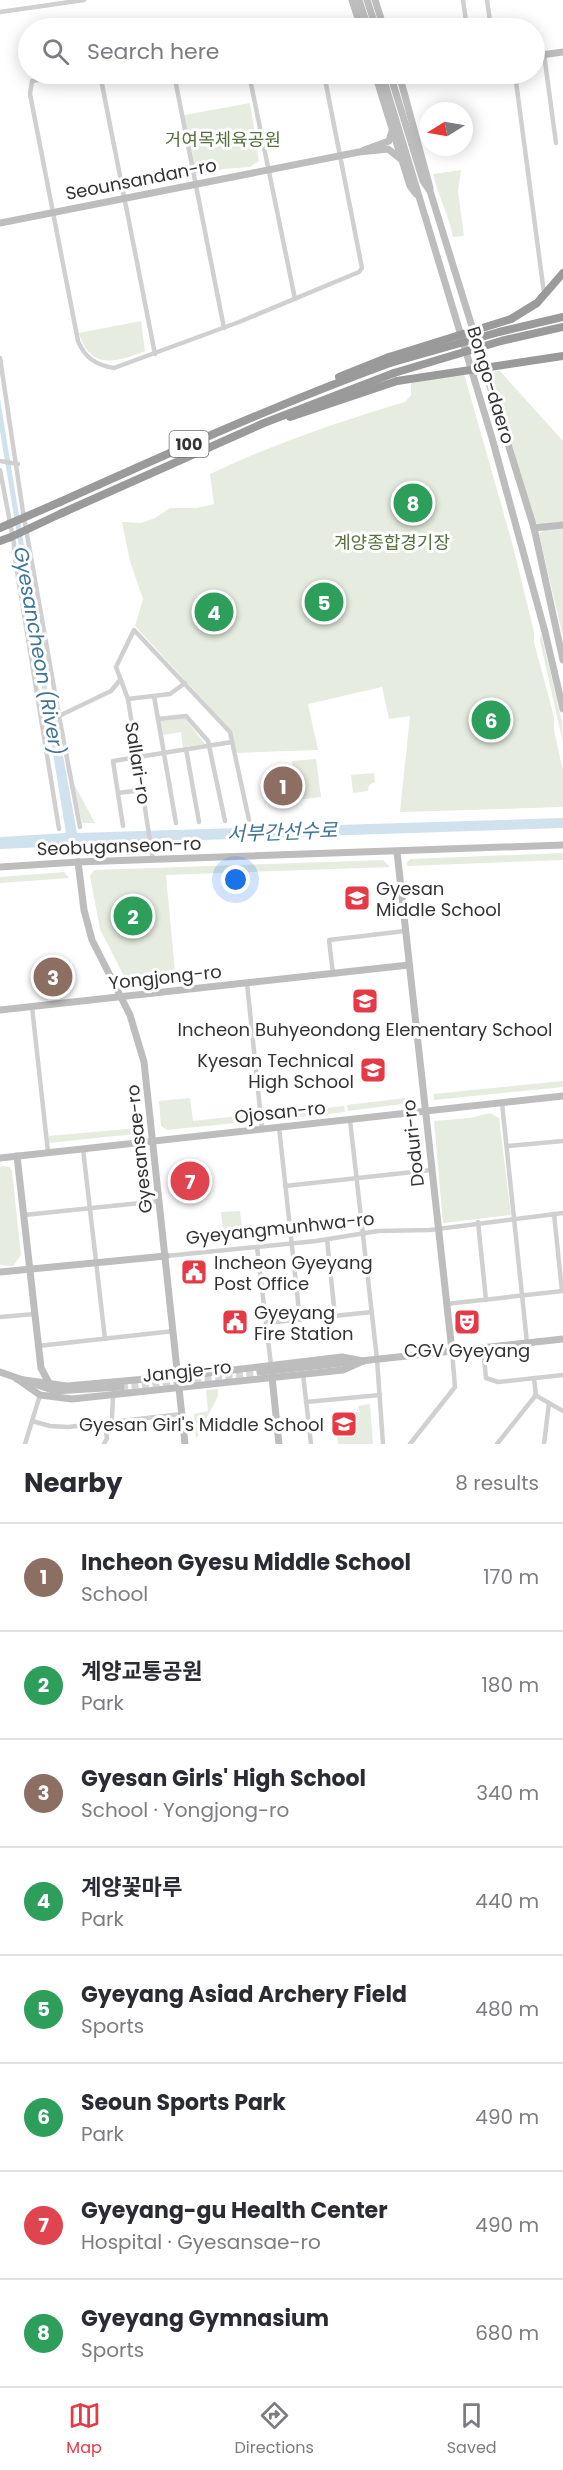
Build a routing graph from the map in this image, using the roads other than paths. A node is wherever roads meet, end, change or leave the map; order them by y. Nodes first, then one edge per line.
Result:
1 (84, 0) edge
2 (352, 0) edge
3 (359, 0) edge
4 (367, 0) edge
5 (375, 0) edge
6 (463, 0) edge
7 (487, 0) edge
8 (0, 12) edge
9 (358, 18) edge
10 (365, 18) edge
11 (372, 18) edge
12 (381, 18) edge
13 (466, 18) edge
14 (490, 18) edge
15 (563, 52) edge
16 (545, 54) edge
17 (545, 61) edge
18 (30, 84) edge
19 (102, 84) edge
20 (176, 84) edge
21 (251, 84) edge
22 (326, 84) edge
23 (378, 84) edge
24 (386, 84) edge
25 (393, 84) edge
26 (404, 84) edge
27 (515, 84) edge
28 (392, 129) junction
29 (556, 143) dead end
30 (359, 152) junction
31 (339, 156) junction
32 (402, 160) junction
33 (267, 170) junction
34 (417, 174) junction
35 (195, 184) junction
36 (430, 191) junction
37 (417, 196) junction
38 (124, 198) junction
39 (53, 212) junction
40 (0, 223) edge
41 (563, 273) edge
42 (544, 293) dead end
43 (295, 299) junction
44 (563, 317) edge
45 (563, 327) edge
46 (224, 328) junction
47 (472, 328) junction
48 (458, 333) junction
49 (155, 354) junction
50 (563, 356) edge
51 (0, 357) edge
52 (389, 360) junction
53 (395, 377) junction
54 (0, 461) edge
55 (17, 464) junction
56 (0, 470) edge
57 (563, 525) edge
58 (4, 526) edge
59 (534, 528) junction
60 (0, 541) edge
61 (563, 660) edge
62 (120, 680) junction
63 (185, 683) junction
64 (154, 696) junction
65 (128, 699) junction
66 (563, 709) edge
67 (59, 716) junction
68 (158, 719) junction
69 (232, 742) junction
70 (209, 746) junction
71 (186, 749) junction
72 (164, 753) junction
73 (137, 757) junction
74 (142, 790) junction
75 (118, 794) junction
76 (249, 820) dead end
77 (225, 821) dead end
78 (199, 822) dead end
79 (176, 823) dead end
80 (123, 826) dead end
81 (80, 827) dead end
82 (59, 829) dead end
83 (561, 845) edge
84 (396, 852) junction
85 (153, 860) junction
86 (78, 862) junction
87 (0, 867) edge
88 (405, 931) junction
89 (409, 965) junction
90 (333, 974) junction
91 (247, 983) junction
92 (121, 997) junction
93 (32, 1007) junction
94 (0, 1010) edge
95 (563, 1096) edge
96 (502, 1103) junction
97 (425, 1112) junction
98 (350, 1120) junction
99 (279, 1127) junction
100 (262, 1129) junction
101 (153, 1141) junction
102 (563, 1141) edge
103 (507, 1146) junction
104 (83, 1149) junction
105 (48, 1152) junction
106 (17, 1156) junction
107 (0, 1158) edge
108 (431, 1170) junction
109 (356, 1178) junction
110 (285, 1186) junction
111 (160, 1201) junction
112 (90, 1208) junction
113 (563, 1213) edge
114 (554, 1214) junction
115 (24, 1215) junction
116 (515, 1218) junction
117 (478, 1222) junction
118 (437, 1228) junction
119 (363, 1234) junction
120 (327, 1239) junction
121 (291, 1243) junction
122 (257, 1247) junction
123 (560, 1252) edge
124 (165, 1256) junction
125 (97, 1264) junction
126 (30, 1270) junction
127 (0, 1272) edge
128 (562, 1291) edge
129 (522, 1296) junction
130 (486, 1300) junction
131 (446, 1304) junction
132 (372, 1312) junction
133 (34, 1314) junction
134 (335, 1316) junction
135 (0, 1317) edge
136 (300, 1320) junction
137 (266, 1323) junction
138 (174, 1331) junction
139 (105, 1339) junction
140 (563, 1339) edge
141 (526, 1343) junction
142 (38, 1346) junction
143 (483, 1348) junction
144 (452, 1351) junction
145 (377, 1359) junction
146 (363, 1361) junction
147 (271, 1365) junction
148 (40, 1368) junction
149 (246, 1368) junction
150 (0, 1372) edge
151 (260, 1372) tunnel mouth
152 (303, 1374) junction
153 (178, 1375) junction
154 (563, 1376) edge
155 (272, 1377) junction
156 (534, 1378) junction
157 (17, 1379) junction
158 (33, 1379) junction
159 (131, 1379) junction
160 (248, 1380) junction
161 (50, 1384) junction
162 (179, 1386) junction
163 (122, 1390) junction
164 (40, 1395) junction
165 (113, 1395) junction
166 (380, 1395) junction
167 (536, 1395) junction
168 (306, 1402) junction
169 (549, 1403) junction
170 (563, 1411) edge
171 (182, 1414) junction
172 (32, 1421) junction
173 (109, 1422) junction
174 (25, 1444) edge
175 (104, 1444) edge
176 (185, 1444) edge
177 (279, 1444) edge
178 (311, 1444) edge
179 (383, 1444) edge
180 (410, 1444) edge
181 (498, 1444) edge
182 (544, 1444) edge

1 - 8 street
2 - 9 street
3 - 10 street
4 - 11 street
5 - 12 street
6 - 13 street
7 - 14 street
15 - 16 street
17 - 29 street
18 - 39 street
19 - 38 street
20 - 35 street
21 - 33 street
22 - 31 street
23 - 28 street
24 - 34 street, Bongo-daero
25 - 34 street, Bongo-daero
26 - 36 street
27 - 42 street
28 - 30 street, Seounsandan-ro
28 - 32 street
30 - 31 street, Seounsandan-ro
30 - 32 street, Seounsandan-ro
31 - 33 street, Seounsandan-ro
31 - 43 street
32 - 37 street
33 - 35 street, Seounsandan-ro
33 - 43 street
34 - 36 street, Bongo-daero
34 - 37 street, Bongo-daero
35 - 38 street, Seounsandan-ro
35 - 46 street
36 - 47 street, Bongo-daero
37 - 48 street, Bongo-daero
38 - 39 street, Seounsandan-ro
38 - 49 street
39 - 40 street, Seounsandan-ro
39 - 49 street
41 - 52 highway, bridge
43 - 46 street
44 - 52 highway, 100, bridge
45 - 53 highway, bridge
46 - 49 street
47 - 48 street
47 - 59 street, Bongo-daero
48 - 66 street, Bongo-daero
50 - 53 highway, bridge
51 - 55 street
52 - 58 highway, 100, bridge
53 - 60 highway, 100, bridge
54 - 55 street
55 - 67 street
56 - 82 street
57 - 59 street
59 - 61 street, Bongo-daero
62 - 63 street, Sallari-ro
62 - 65 street, Sallari-ro
62 - 67 street
63 - 64 street
63 - 69 street
64 - 65 street
64 - 68 street
65 - 73 street, Sallari-ro
67 - 81 street
68 - 70 street
68 - 72 street
69 - 70 street
69 - 76 street
70 - 71 street
70 - 77 street
71 - 72 street
71 - 78 street
72 - 73 street
72 - 79 street
73 - 74 street, Sallari-ro
73 - 75 street
74 - 75 street
74 - 85 street, Sallari-ro
75 - 80 street
83 - 84 street, Seobuganseon-ro
84 - 85 street, Seobuganseon-ro
84 - 88 street, Doduri-ro
85 - 86 street, Seobuganseon-ro
86 - 87 street, Seobuganseon-ro
86 - 92 street, Gyesansae-ro
88 - 89 street, Doduri-ro
88 - 90 street
89 - 90 street, Yongjong-ro
89 - 97 street, Doduri-ro
90 - 91 street, Yongjong-ro
91 - 92 street, Yongjong-ro
91 - 100 street
92 - 93 street, Yongjong-ro
92 - 101 street, Gyesansae-ro
93 - 94 street, Yongjong-ro
93 - 105 street
95 - 96 street, Ojosan-ro
96 - 97 street, Ojosan-ro
96 - 103 street
97 - 98 street, Ojosan-ro
97 - 108 street, Doduri-ro
98 - 99 street, Ojosan-ro
98 - 109 street
99 - 100 street, Ojosan-ro
99 - 110 street
100 - 101 street, Ojosan-ro
101 - 104 street, Ojosan-ro
101 - 111 street, Gyesansae-ro
102 - 103 street
103 - 116 street
104 - 105 street, Ojosan-ro
104 - 112 street
105 - 106 street, Ojosan-ro
106 - 107 street, Ojosan-ro
106 - 115 street
108 - 109 street
108 - 118 street, Doduri-ro
109 - 110 street
109 - 119 street
110 - 121 street
111 - 112 street
111 - 124 street, Gyesansae-ro
112 - 115 street
112 - 125 street
113 - 114 street, Gyeyangmunhwa-ro
114 - 116 street, Gyeyangmunhwa-ro
114 - 123 street
115 - 126 street
116 - 117 street, Gyeyangmunhwa-ro
116 - 129 street
117 - 118 street, Gyeyangmunhwa-ro
117 - 130 street
118 - 119 street, Gyeyangmunhwa-ro
118 - 131 street, Doduri-ro
119 - 120 street, Gyeyangmunhwa-ro
119 - 132 street
120 - 121 street, Gyeyangmunhwa-ro
120 - 134 street
121 - 122 street, Gyeyangmunhwa-ro
121 - 136 street
122 - 124 street, Gyeyangmunhwa-ro
122 - 137 street
123 - 128 street
124 - 125 street, Gyeyangmunhwa-ro
124 - 138 street, Gyesansae-ro
125 - 126 street, Gyeyangmunhwa-ro
125 - 139 street
126 - 127 street, Gyeyangmunhwa-ro
126 - 133 street
128 - 129 street
129 - 130 street
129 - 141 street
130 - 131 street
131 - 144 street, Doduri-ro
132 - 134 street
132 - 145 street
133 - 135 street
133 - 142 street
134 - 136 street
136 - 137 street
137 - 147 street
138 - 139 street
138 - 153 street, Gyesansae-ro
139 - 142 street
140 - 141 street, Jangje-ro
141 - 143 street, Jangje-ro
142 - 148 street
143 - 144 street, Jangje-ro
143 - 156 street
144 - 145 street, Jangje-ro
144 - 180 street
145 - 146 street, Jangje-ro
145 - 166 street
146 - 147 street, Jangje-ro
146 - 151 street, Jangje-ro
146 - 152 street, Jangje-ro
147 - 149 street, Jangje-ro
148 - 158 street
148 - 161 street
149 - 153 street, Jangje-ro
149 - 160 street
150 - 157 street, Jangje-ro
152 - 155 street, Jangje-ro
152 - 168 street
153 - 159 street, Jangje-ro
153 - 162 street, Gyesansae-ro
154 - 156 street
155 - 160 street, Jangje-ro
155 - 177 street
156 - 167 street
157 - 158 street, Jangje-ro
157 - 163 street, Jangje-ro
157 - 164 street, Jangje-ro
158 - 161 street, Jangje-ro
159 - 161 street, Jangje-ro
159 - 163 street
160 - 162 street, Jangje-ro
162 - 163 street, Jangje-ro
162 - 171 street, Gyesansae-ro
163 - 165 street, Jangje-ro
164 - 165 street, Jangje-ro
164 - 172 street
165 - 173 street
166 - 168 street
166 - 179 street
167 - 169 street
167 - 181 street
168 - 178 street
169 - 170 street
169 - 182 street
171 - 173 street
171 - 176 street, Gyesansae-ro
172 - 173 street
172 - 174 street
173 - 175 street

